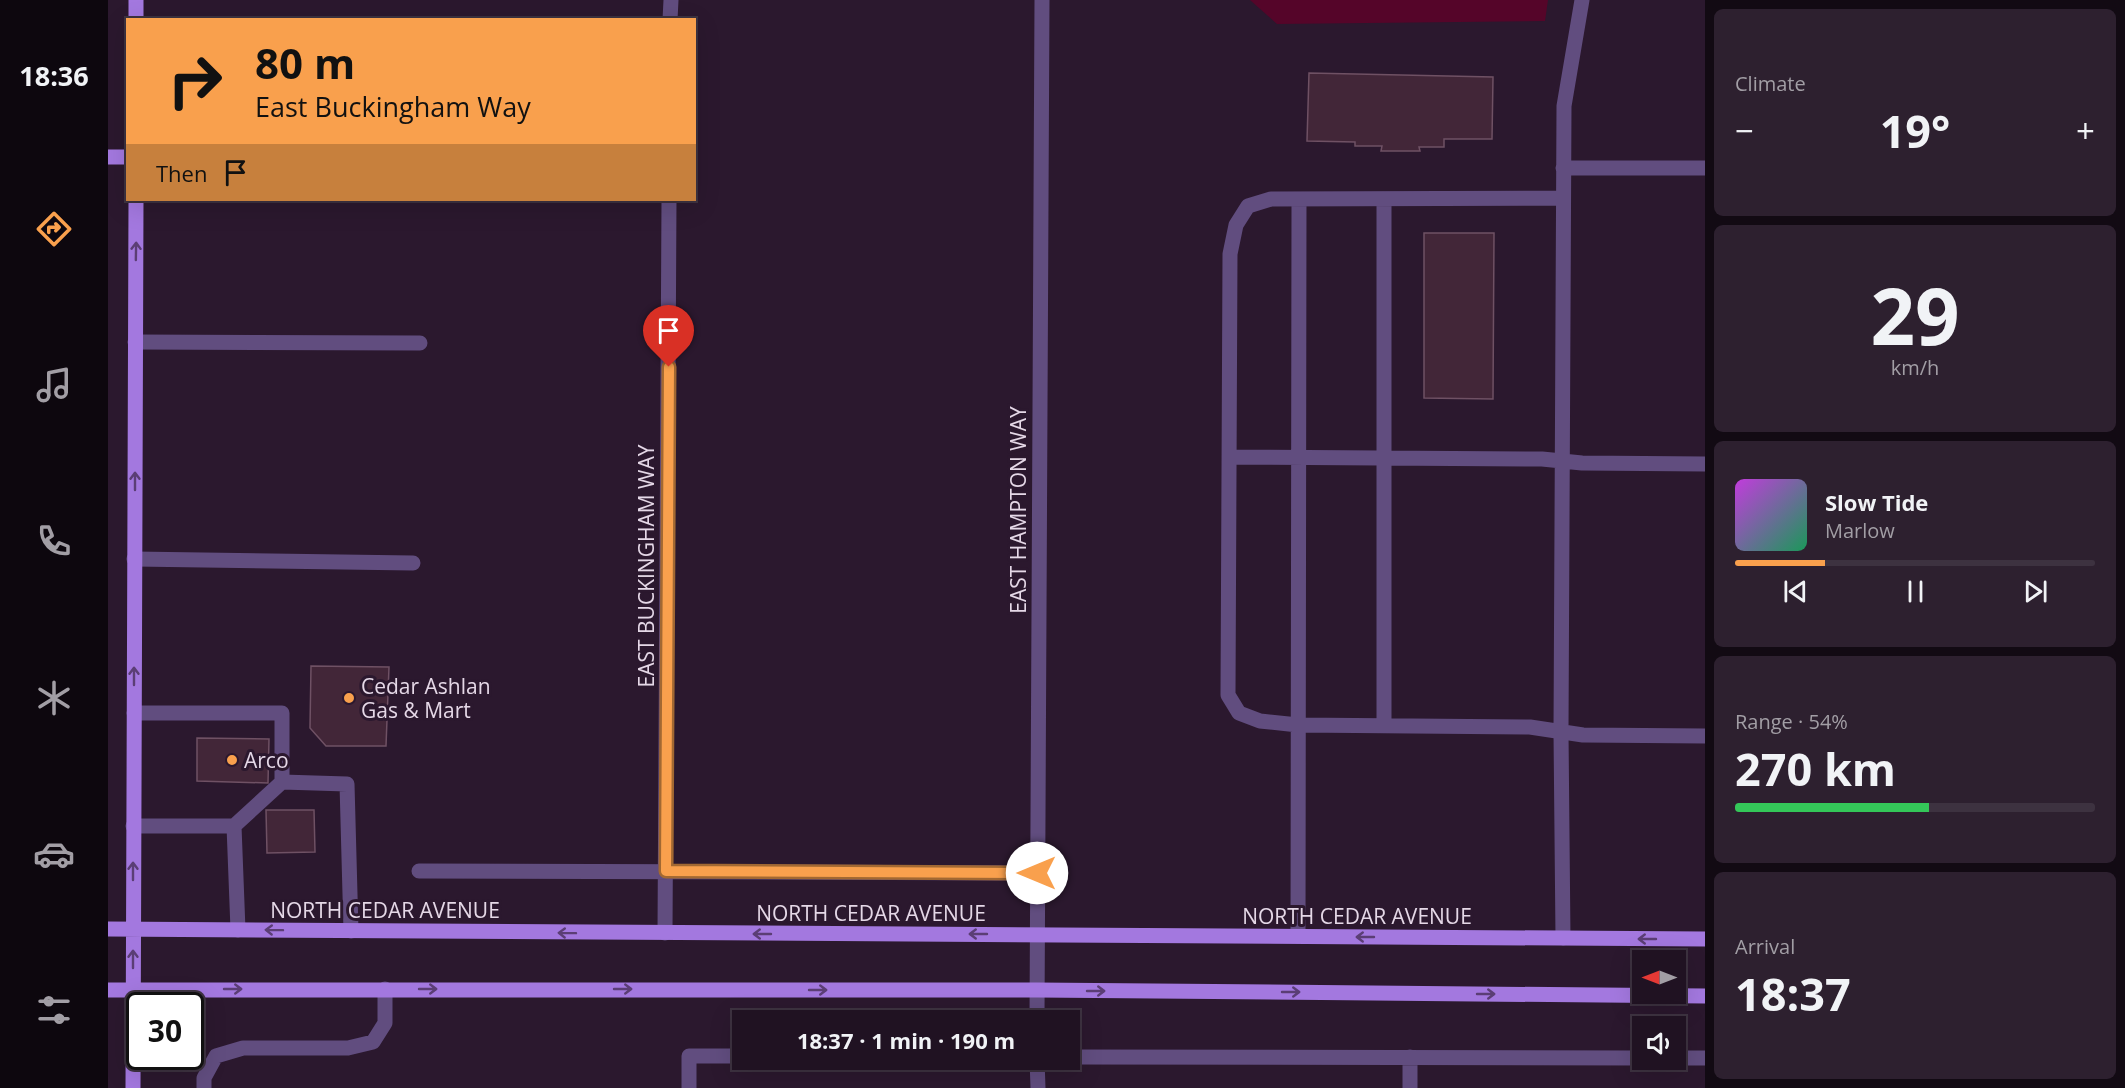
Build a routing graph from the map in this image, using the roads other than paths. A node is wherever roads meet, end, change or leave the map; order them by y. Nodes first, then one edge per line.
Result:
1 (136, 0) edge
2 (670, 0) edge
3 (1042, 0) edge
4 (1582, 0) edge
5 (136, 18) edge
6 (670, 18) edge
7 (108, 157) edge
8 (126, 157) edge
9 (1563, 168) junction
10 (1705, 168) edge
11 (1563, 198) junction
12 (1299, 199) junction
13 (1384, 199) junction
14 (136, 201) edge
15 (669, 201) edge
16 (135, 342) junction
17 (420, 343) dead end
18 (1229, 457) junction
19 (1299, 457) junction
20 (1384, 457) junction
21 (1563, 461) junction
22 (1705, 464) edge
23 (134, 559) junction
24 (414, 563) dead end
25 (134, 713) junction
26 (1384, 724) junction
27 (1298, 725) junction
28 (1561, 732) junction
29 (1705, 736) edge
30 (282, 782) junction
31 (133, 826) junction
32 (234, 826) junction
33 (419, 871) dead end
34 (666, 871) junction
35 (1037, 873) junction
36 (108, 929) edge
37 (133, 929) junction
38 (238, 930) junction
39 (351, 931) junction
40 (665, 933) junction
41 (1037, 934) junction
42 (1298, 936) junction
43 (1563, 938) junction
44 (1705, 939) edge
45 (133, 989) junction
46 (385, 989) junction
47 (108, 990) edge
48 (1037, 990) junction
49 (1705, 996) edge
50 (1037, 1010) edge
51 (732, 1056) edge
52 (1080, 1057) edge
53 (1410, 1057) junction
54 (1632, 1058) edge
55 (1686, 1058) edge
56 (1705, 1058) edge
57 (1037, 1070) edge
58 (133, 1088) edge
59 (204, 1088) edge
60 (689, 1088) edge
61 (1038, 1088) edge
62 (1410, 1088) edge

1 - 5 main road
2 - 6 street
3 - 35 street, EAST HAMPTON WAY
4 - 9 street
7 - 8 main road
9 - 10 street
9 - 11 street
11 - 13 street
11 - 21 street
12 - 13 street
12 - 18 street
12 - 19 street
13 - 20 street
16 -> 14 main road
15 - 34 street, EAST BUCKINGHAM WAY
16 - 17 street
23 -> 16 main road
18 - 19 street
18 - 27 street
19 - 20 street
19 - 27 street
20 - 21 street
20 - 26 street
21 - 22 street
21 - 28 street
23 - 24 street
25 -> 23 main road
25 - 30 street
25 - 31 main road
26 - 27 street
26 - 28 street
27 - 42 street
28 - 29 street
28 - 43 street
30 - 32 street
30 - 39 street
31 - 32 street
37 -> 31 main road
32 - 38 street
33 - 34 street
34 - 35 street
34 - 40 street, EAST BUCKINGHAM WAY
35 - 41 street, EAST HAMPTON WAY
36 - 37 main road, NORTH CEDAR AVENUE
37 - 38 main road, NORTH CEDAR AVENUE
45 -> 37 main road
39 -> 38 main road, NORTH CEDAR AVENUE
40 -> 39 main road, NORTH CEDAR AVENUE
41 -> 40 main road, NORTH CEDAR AVENUE
41 - 42 main road, NORTH CEDAR AVENUE
41 - 48 street, EAST HAMPTON WAY
43 -> 42 main road, NORTH CEDAR AVENUE
44 -> 43 main road, NORTH CEDAR AVENUE
45 -> 46 main road
45 - 47 main road
45 - 58 main road
46 -> 48 main road
46 - 59 street
48 -> 49 main road
48 - 50 street, EAST HAMPTON WAY
51 - 60 street
52 - 53 street
53 - 54 street
53 - 62 street
55 - 56 street
57 - 61 street

